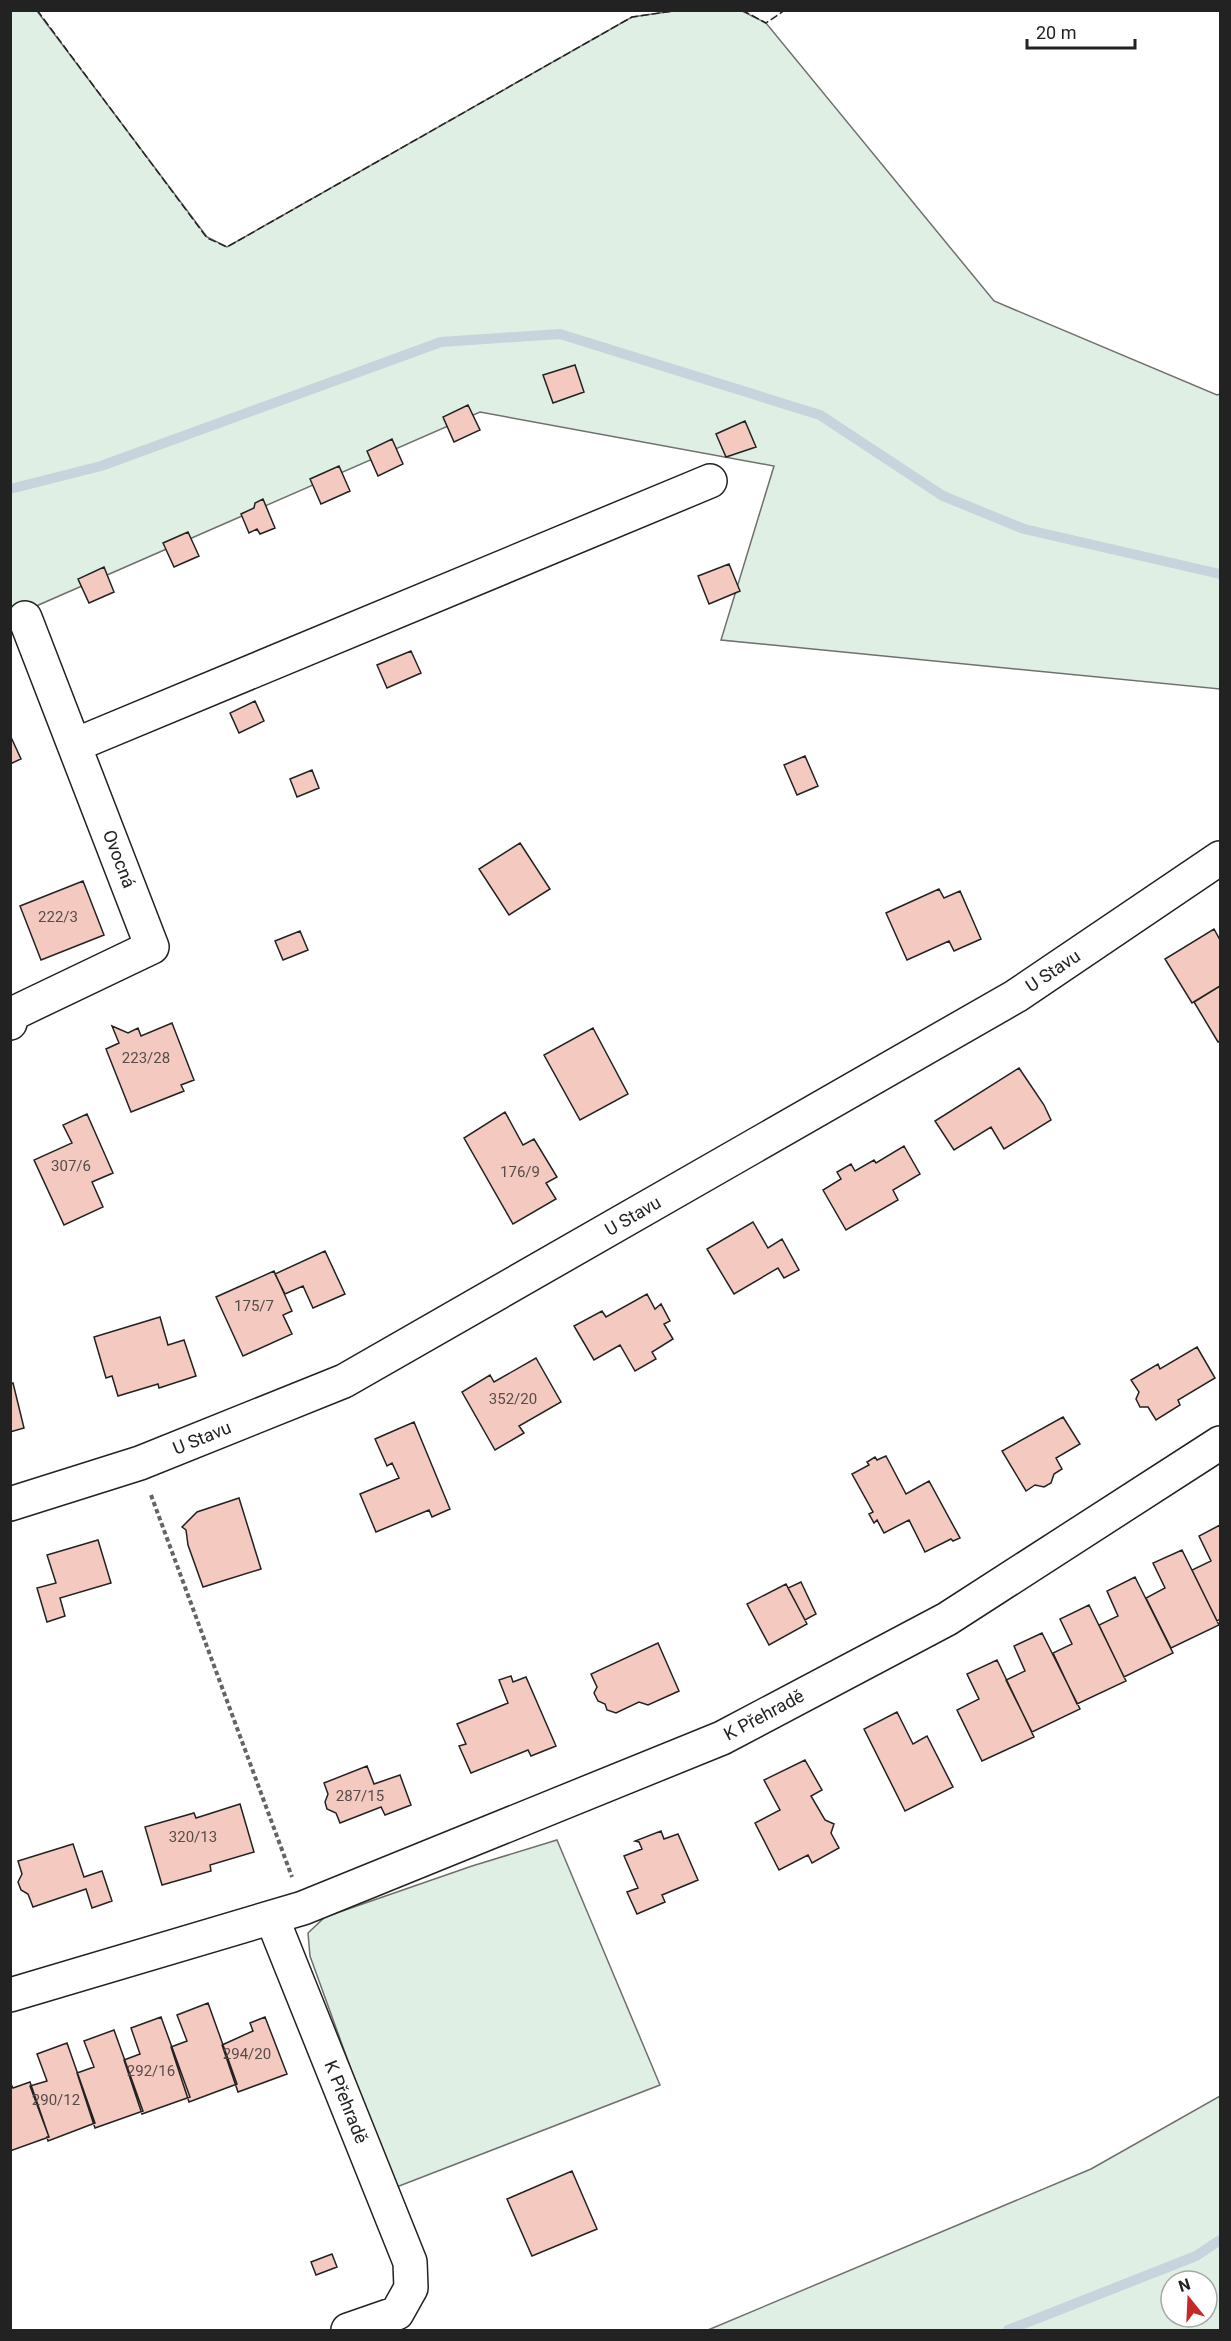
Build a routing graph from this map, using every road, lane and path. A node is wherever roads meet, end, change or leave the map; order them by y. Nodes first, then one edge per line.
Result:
1 (710, 481) dead end
2 (25, 618) dead end
3 (75, 745) junction
4 (1221, 858) edge
5 (10, 1023) edge
6 (1221, 1443) edge
7 (140, 1463) junction
8 (10, 1504) edge
9 (303, 1908) junction
10 (272, 1918) junction
11 (10, 1995) edge
12 (348, 2331) edge

1 - 3 street
2 - 3 street, Ovocná
3 - 5 street, Ovocná
4 - 7 street, U Stavu
6 - 9 street, K Přehradě
7 - 8 street, U Stavu
7 - 9 path
9 - 10 street, K Přehradě
10 - 11 street, K Přehradě
10 - 12 street, K Přehradě

